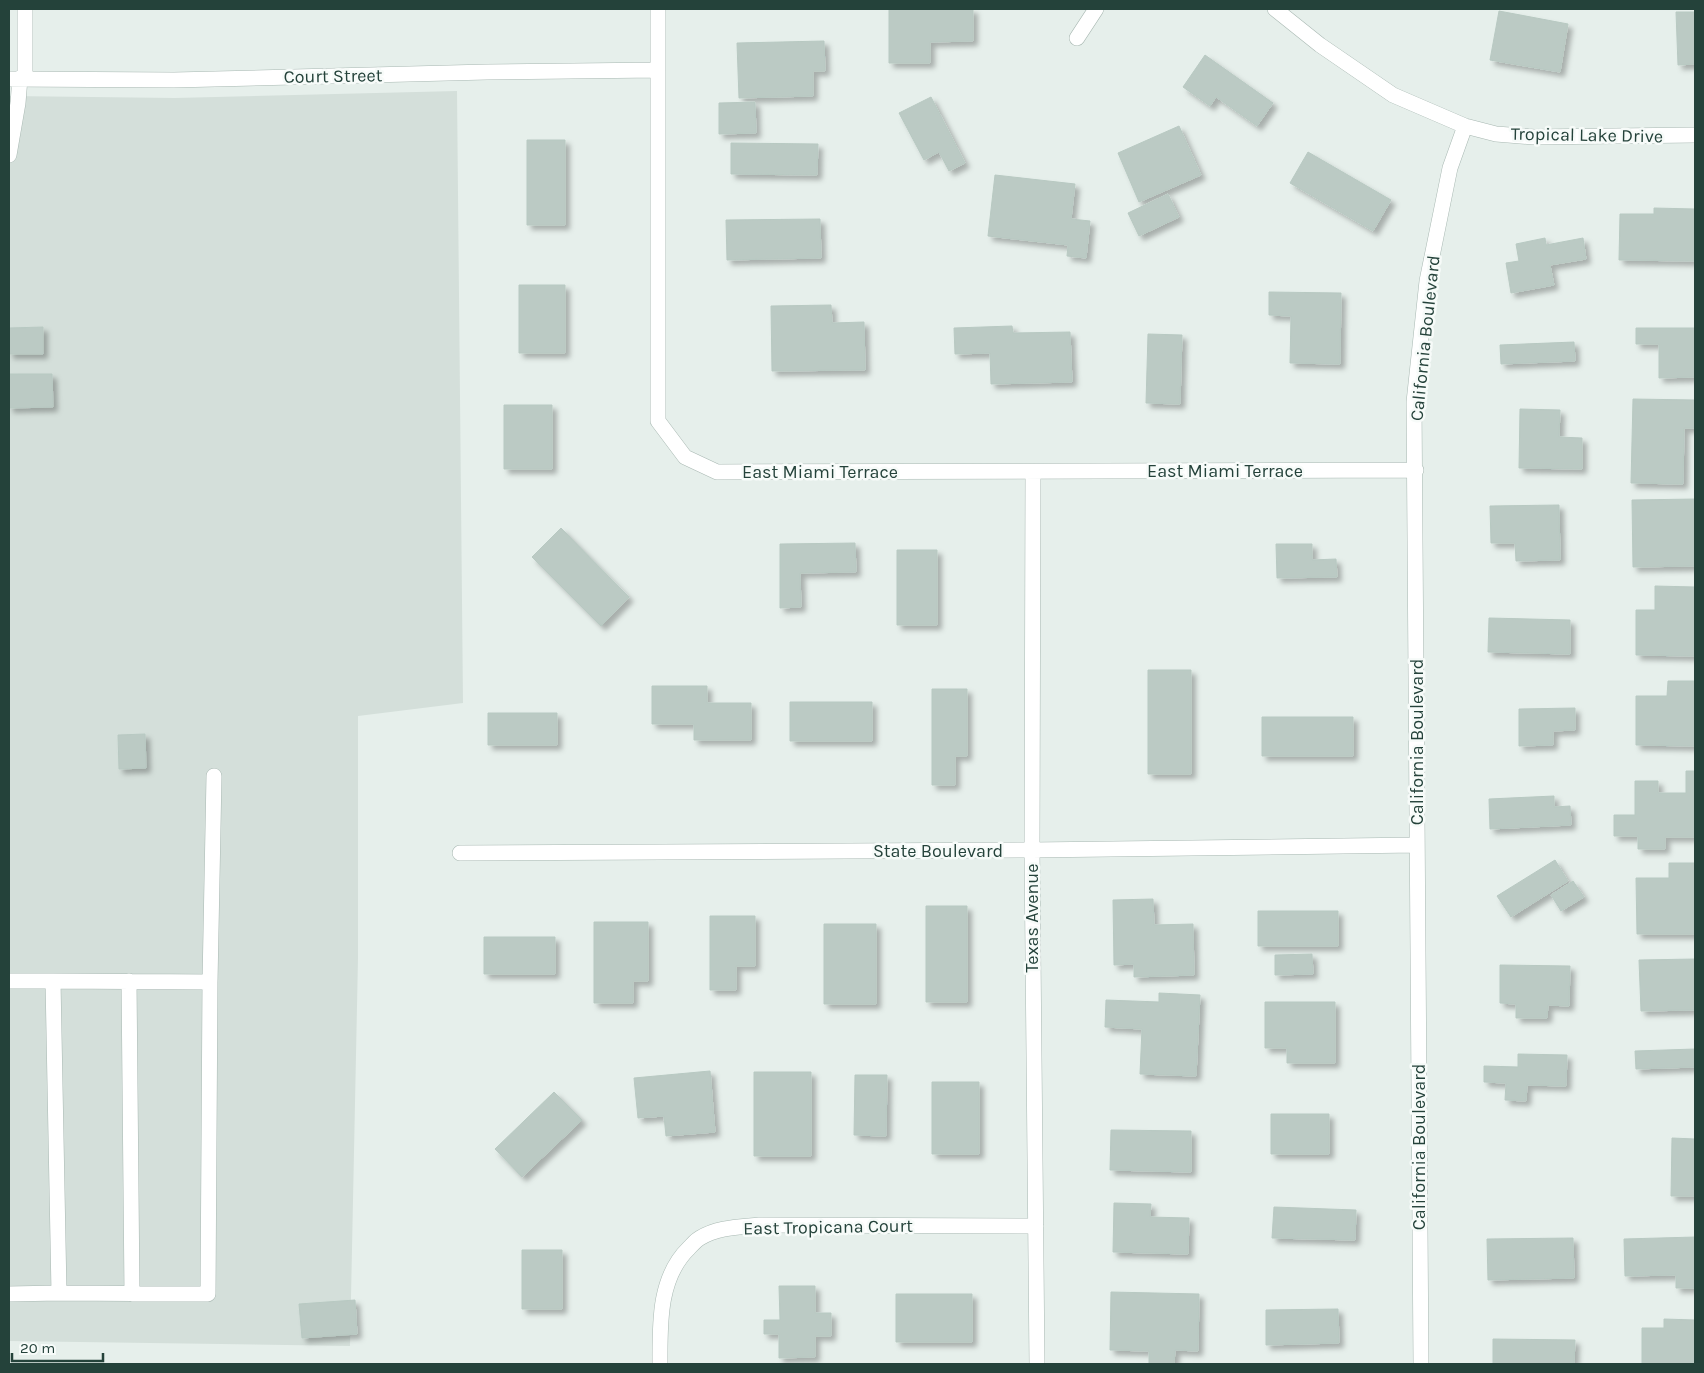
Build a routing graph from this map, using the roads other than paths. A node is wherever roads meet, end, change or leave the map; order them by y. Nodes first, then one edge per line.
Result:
1 (26, 9) edge
2 (658, 9) edge
3 (1096, 9) edge
4 (1275, 9) edge
5 (1077, 38) dead end
6 (658, 70) junction
7 (18, 78) edge
8 (1465, 126) junction
9 (1695, 135) edge
10 (9, 155) edge
11 (1416, 470) junction
12 (1033, 472) junction
13 (214, 776) dead end
14 (1417, 845) junction
15 (1032, 850) junction
16 (460, 853) dead end
17 (9, 981) edge
18 (53, 981) junction
19 (129, 981) junction
20 (210, 982) junction
21 (1036, 1226) junction
22 (58, 1293) junction
23 (9, 1294) edge
24 (132, 1294) junction
25 (660, 1364) edge
26 (1037, 1364) edge
27 (1421, 1364) edge

1 - 7 street
2 - 6 street, East Miami Terrace
3 - 5 street
4 - 8 street, Tropical Lake Drive
6 - 7 street, Court Street
6 - 12 street, East Miami Terrace
7 - 10 street
8 - 9 street, Tropical Lake Drive
8 - 11 street, California Boulevard
11 - 12 street, East Miami Terrace
11 - 14 street, California Boulevard
12 - 15 street, Texas Avenue
13 - 20 street
14 - 15 street, State Boulevard
14 - 27 street, California Boulevard
15 - 16 street, State Boulevard
15 - 21 street, Texas Avenue
17 - 18 street
18 - 19 street
18 - 22 street
19 - 20 street
19 - 24 street
20 - 24 street
21 - 25 street, East Tropicana Court
21 - 26 street, Texas Avenue
22 - 23 street
22 - 24 street

